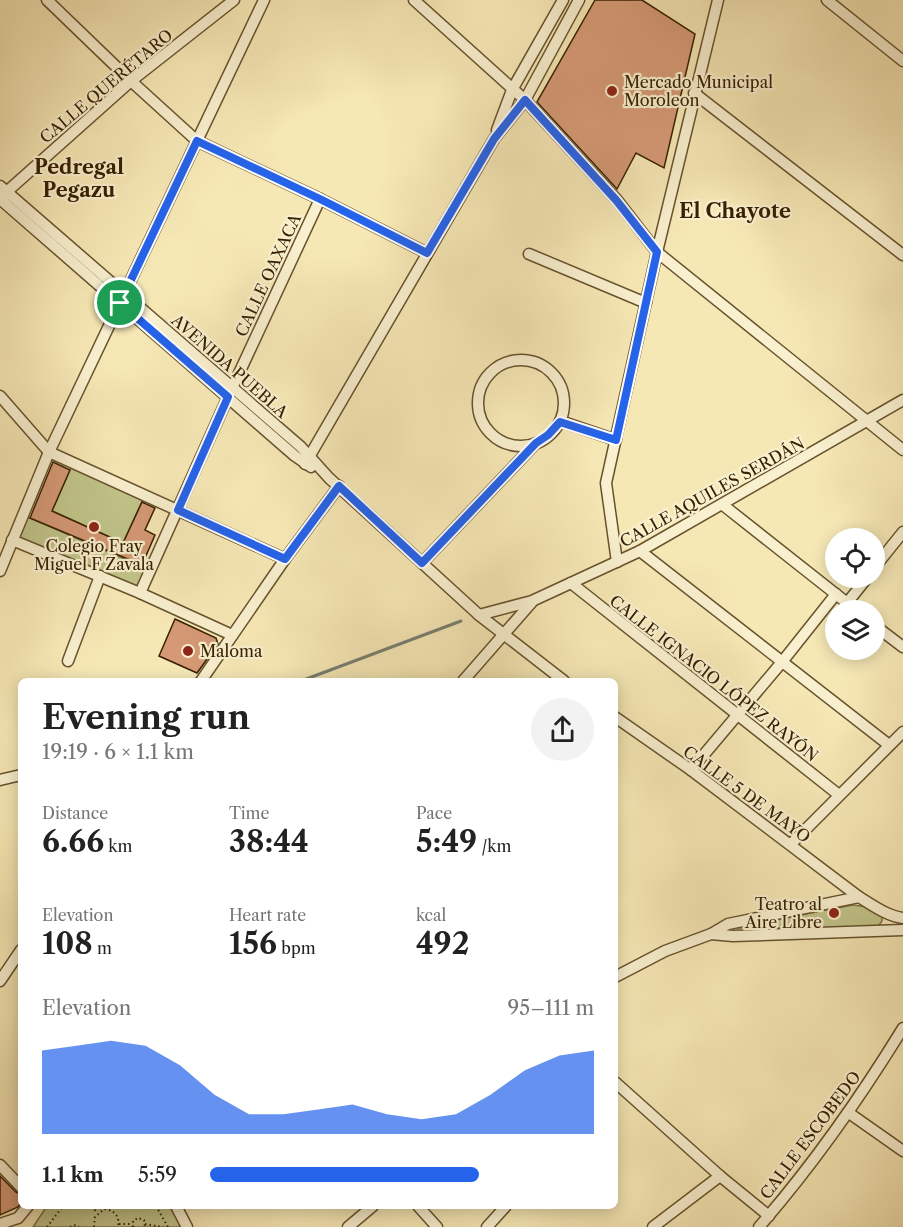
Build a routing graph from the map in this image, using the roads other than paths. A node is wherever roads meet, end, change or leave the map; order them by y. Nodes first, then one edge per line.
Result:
1 (47, 0) edge
2 (234, 0) edge
3 (264, 0) edge
4 (414, 0) edge
5 (563, 0) edge
6 (579, 0) edge
7 (718, 0) edge
8 (827, 0) edge
9 (903, 61) edge
10 (131, 81) junction
11 (512, 90) junction
12 (694, 93) junction
13 (525, 100) junction
14 (494, 139) junction
15 (197, 141) junction
16 (2, 194) edge
17 (320, 199) junction
18 (657, 252) junction
19 (427, 253) junction
20 (529, 254) dead end
21 (903, 255) edge
22 (122, 299) junction
23 (646, 303) junction
24 (230, 392) junction
25 (0, 396) edge
26 (903, 400) edge
27 (560, 422) junction
28 (867, 422) junction
29 (616, 440) junction
30 (536, 443) junction
31 (903, 450) edge
32 (50, 452) junction
33 (308, 460) junction
34 (339, 486) junction
35 (723, 505) junction
36 (178, 510) junction
37 (903, 531) edge
38 (12, 540) junction
39 (640, 551) junction
40 (885, 554) edge
41 (285, 559) junction
42 (617, 562) junction
43 (422, 563) junction
44 (0, 571) edge
45 (100, 576) junction
46 (571, 584) junction
47 (859, 588) edge
48 (140, 593) junction
49 (836, 594) junction
50 (843, 600) edge
51 (849, 600) edge
52 (532, 601) junction
53 (479, 615) junction
54 (885, 633) edge
55 (232, 635) junction
56 (504, 635) junction
57 (903, 647) edge
58 (68, 661) dead end
59 (782, 662) junction
60 (203, 678) edge
61 (466, 678) edge
62 (560, 678) edge
63 (737, 716) junction
64 (618, 719) edge
65 (903, 732) edge
66 (889, 745) junction
67 (691, 770) junction
68 (18, 776) edge
69 (0, 780) edge
70 (839, 795) junction
71 (791, 844) junction
72 (859, 897) junction
73 (878, 908) junction
74 (903, 918) edge
75 (879, 930) junction
76 (903, 930) edge
77 (711, 934) junction
78 (18, 954) edge
79 (618, 974) edge
80 (0, 981) edge
81 (903, 1028) edge
82 (618, 1086) edge
83 (849, 1113) junction
84 (903, 1151) edge
85 (0, 1165) edge
86 (720, 1176) junction
87 (18, 1184) edge
88 (26, 1209) edge
89 (178, 1209) edge
90 (369, 1209) edge
91 (421, 1209) edge
92 (503, 1209) edge
93 (769, 1216) junction
94 (0, 1224) edge
95 (187, 1227) edge
96 (348, 1227) edge
97 (437, 1227) edge
98 (487, 1227) edge
99 (653, 1227) edge
100 (759, 1227) edge

1 - 10 street
2 - 10 street, CALLE QUERÉTARO
3 - 15 street
4 - 11 street
5 - 11 street
6 - 13 street
7 - 12 street
8 - 9 street
10 - 15 street
10 - 16 street, CALLE QUERÉTARO
11 - 13 street
11 - 14 street
12 - 18 street
12 - 21 street
13 - 14 street
13 - 18 street
14 - 19 street
15 - 17 street
15 - 22 street
16 - 22 street, AVENIDA PUEBLA
17 - 19 street
17 - 24 street, CALLE OAXACA
18 - 23 street
18 - 28 street
19 - 33 street
20 - 23 street
22 - 24 street, AVENIDA PUEBLA
22 - 32 street
23 - 29 street
24 - 33 street, AVENIDA PUEBLA
24 - 36 street, CALLE OAXACA
25 - 32 street
26 - 28 street, CALLE AQUILES SERDÁN
27 - 29 street
27 - 30 street
27 - 30 street
28 - 31 street
28 - 35 street, CALLE AQUILES SERDÁN
29 - 42 street
30 - 43 street
32 - 36 street
32 - 38 street
33 - 34 street, AVENIDA PUEBLA
34 - 41 street
34 - 43 street, AVENIDA PUEBLA
35 - 39 street, CALLE AQUILES SERDÁN
35 - 49 street
36 - 41 street
36 - 48 street, CALLE OAXACA
37 - 40 street
38 - 44 street
38 - 45 street
39 - 42 street, CALLE AQUILES SERDÁN
39 - 59 street
41 - 55 street
42 - 46 street, CALLE AQUILES SERDÁN
43 - 53 street, AVENIDA PUEBLA
45 - 48 street
45 - 58 street
46 - 52 street, CALLE AQUILES SERDÁN
46 - 63 street, CALLE IGNACIO LÓPEZ RAYÓN
47 - 51 street
48 - 55 street
49 - 50 street
49 - 59 street
52 - 53 street, CALLE AQUILES SERDÁN
52 - 56 street, CALLE AQUILES SERDÁN
53 - 56 street, AVENIDA PUEBLA
54 - 57 street
55 - 60 street
56 - 61 street, CALLE AQUILES SERDÁN
56 - 62 street
59 - 63 street
59 - 66 street
63 - 67 street
63 - 70 street, CALLE IGNACIO LÓPEZ RAYÓN
64 - 67 street, CALLE 5 DE MAYO
65 - 66 street
66 - 70 street
67 - 71 street, CALLE 5 DE MAYO
68 - 69 street
70 - 71 street
71 - 72 street, CALLE 5 DE MAYO
72 - 73 street, CALLE 5 DE MAYO
72 - 77 street
73 - 74 street, CALLE 5 DE MAYO
73 - 75 street
75 - 76 street
75 - 77 street
77 - 79 street
78 - 80 street
81 - 83 street, CALLE ESCOBEDO
82 - 86 street
83 - 84 street
83 - 93 street, CALLE ESCOBEDO
85 - 87 street
86 - 93 street
86 - 99 street
88 - 94 street
89 - 95 street
90 - 96 street
91 - 97 street
92 - 98 street
93 - 100 street, CALLE ESCOBEDO

